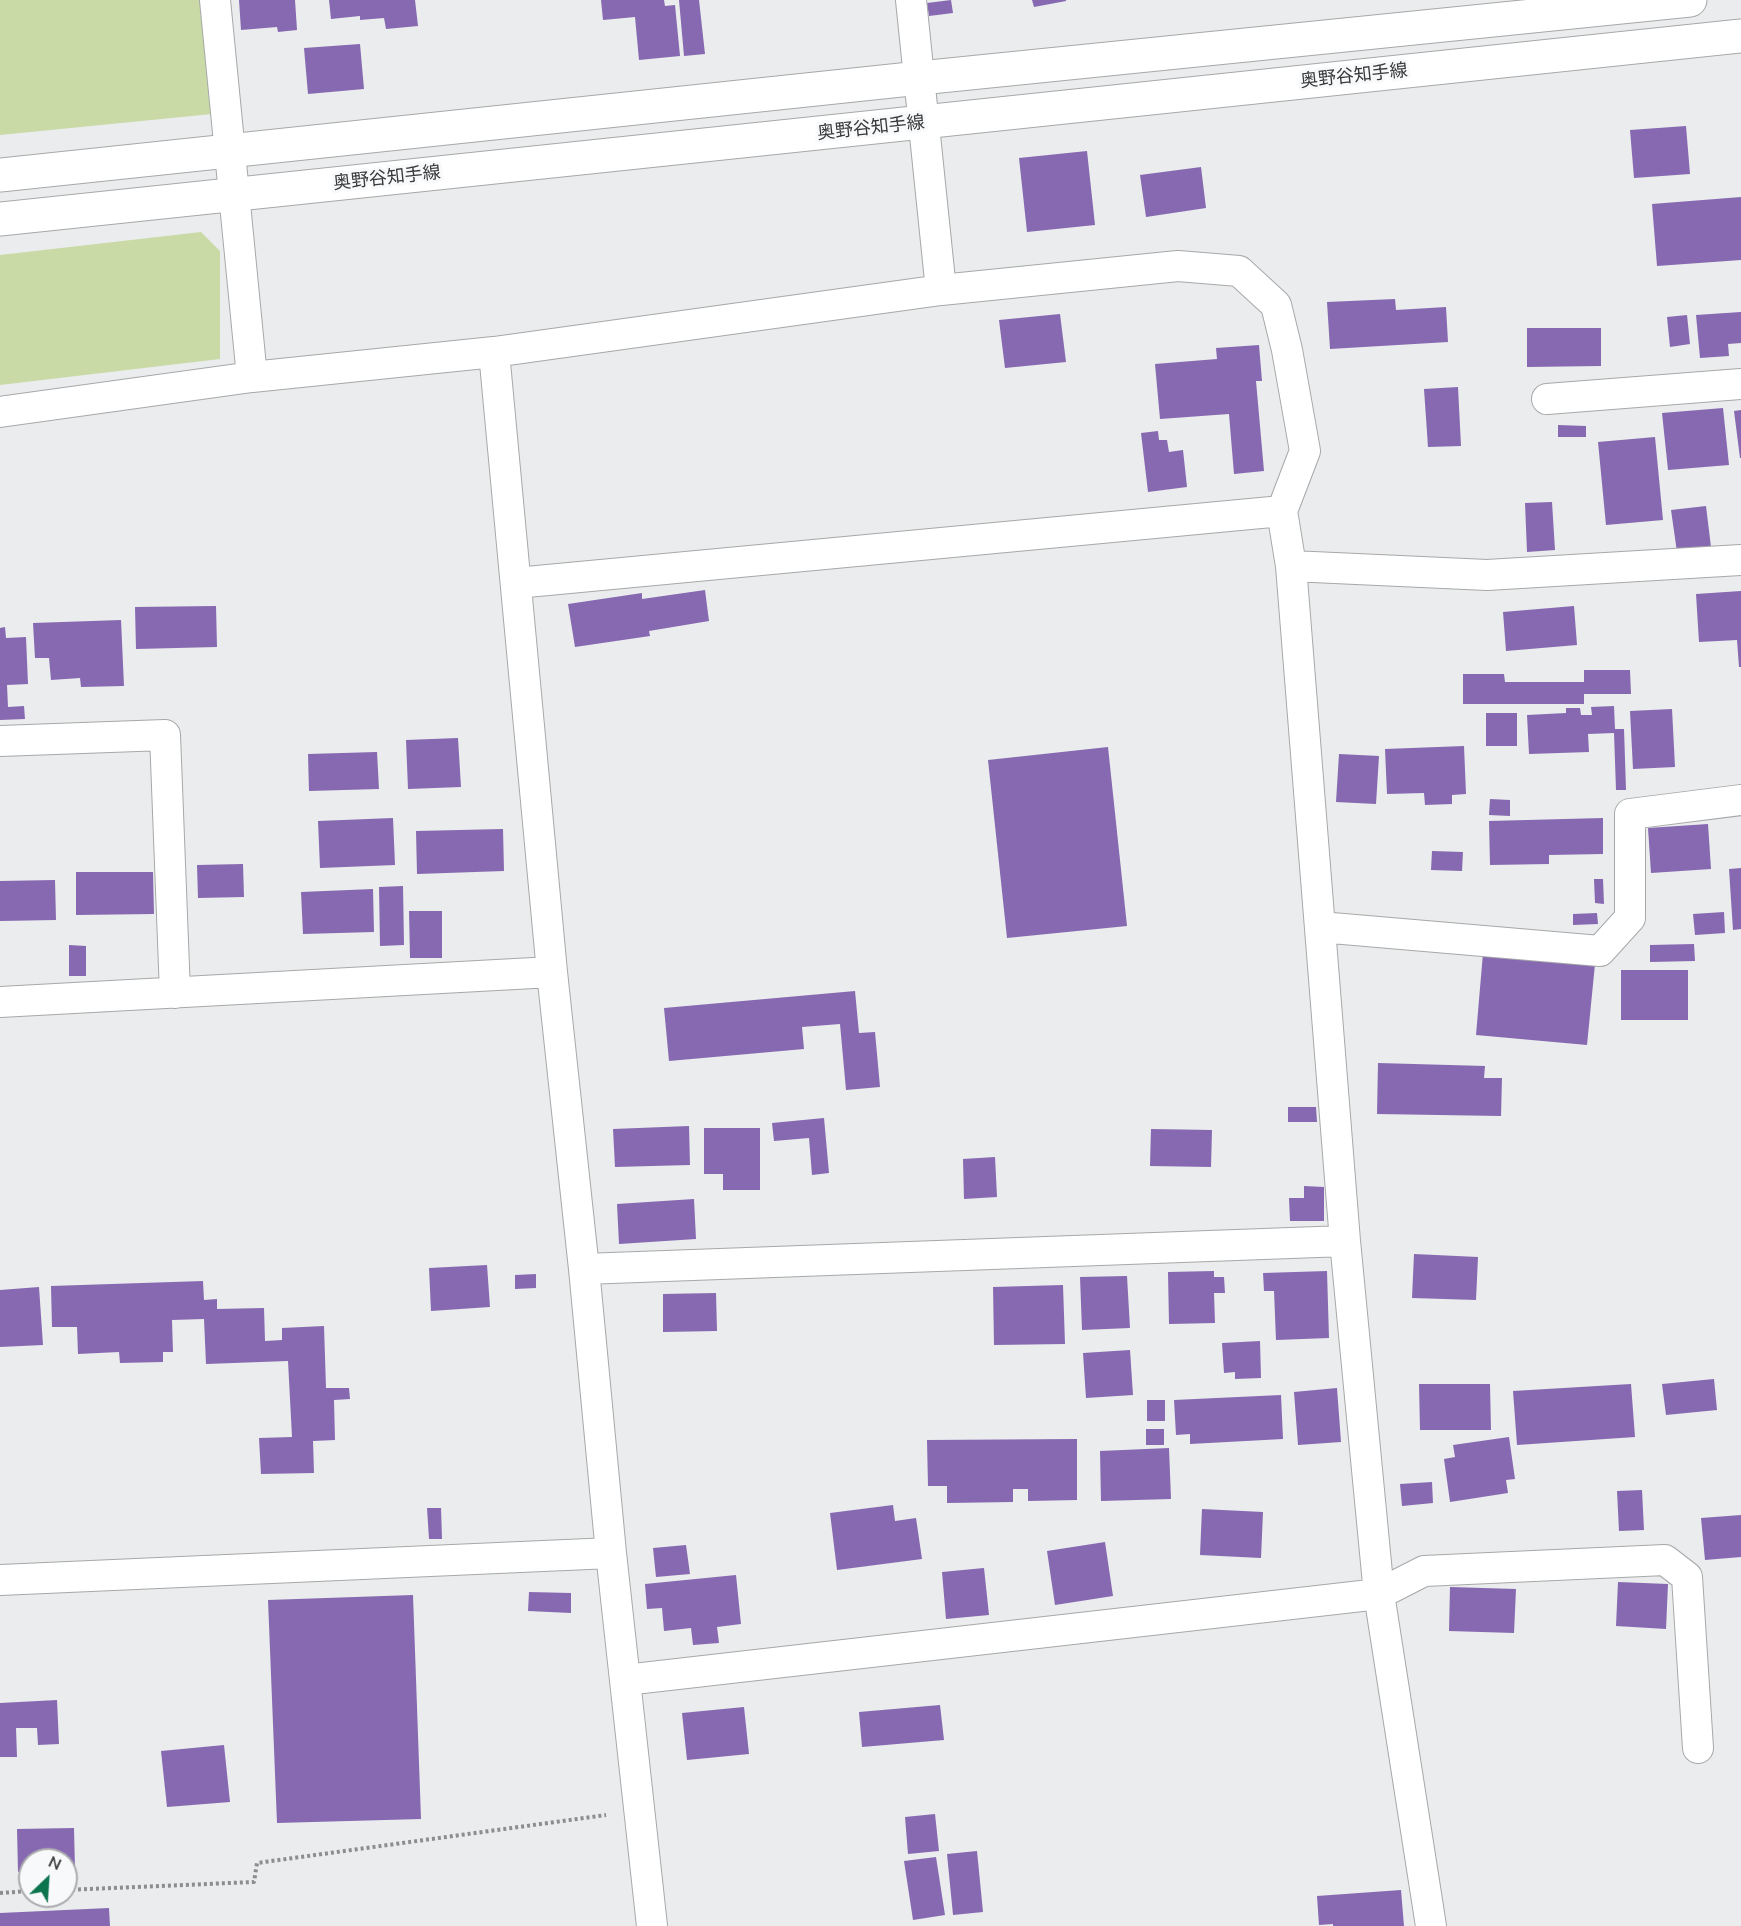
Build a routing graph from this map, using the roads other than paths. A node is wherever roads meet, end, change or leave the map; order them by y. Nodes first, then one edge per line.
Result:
1 (215, 0) edge
2 (911, 0) edge
3 (1690, 0) edge
4 (1741, 36) edge
5 (920, 78) junction
6 (924, 123) junction
7 (230, 152) junction
8 (0, 175) edge
9 (234, 195) junction
10 (0, 219) edge
11 (941, 290) junction
12 (494, 352) junction
13 (252, 377) junction
14 (1741, 384) edge
15 (1547, 399) dead end
16 (0, 412) edge
17 (1282, 511) junction
18 (1741, 560) edge
19 (1291, 566) junction
20 (516, 583) junction
21 (0, 741) edge
22 (1741, 800) edge
23 (1320, 927) junction
24 (552, 972) junction
25 (175, 993) junction
26 (0, 1002) edge
27 (1344, 1241) junction
28 (584, 1269) junction
29 (611, 1553) junction
30 (0, 1580) edge
31 (1379, 1594) junction
32 (625, 1680) junction
33 (1698, 1748) dead end
34 (652, 1926) edge
35 (1431, 1926) edge

1 - 7 street
2 - 5 street
3 - 5 main road
4 - 6 main road, 奥野谷知手線
5 - 6 street
5 - 7 main road
6 - 9 main road, 奥野谷知手線
6 - 11 street
7 - 8 main road
7 - 9 street
9 - 10 main road, 奥野谷知手線
9 - 13 street
11 - 12 street
11 - 17 street
12 - 13 street
12 - 20 street
13 - 16 street
14 - 15 street
17 - 19 street
17 - 20 street
18 - 19 street
19 - 23 street
20 - 24 street
21 - 25 street
22 - 23 street
23 - 27 street
24 - 25 street
24 - 28 street
25 - 26 street
27 - 28 street
27 - 31 street
28 - 29 street
29 - 30 street
29 - 32 street
31 - 32 street
31 - 33 street
31 - 35 street
32 - 34 street

